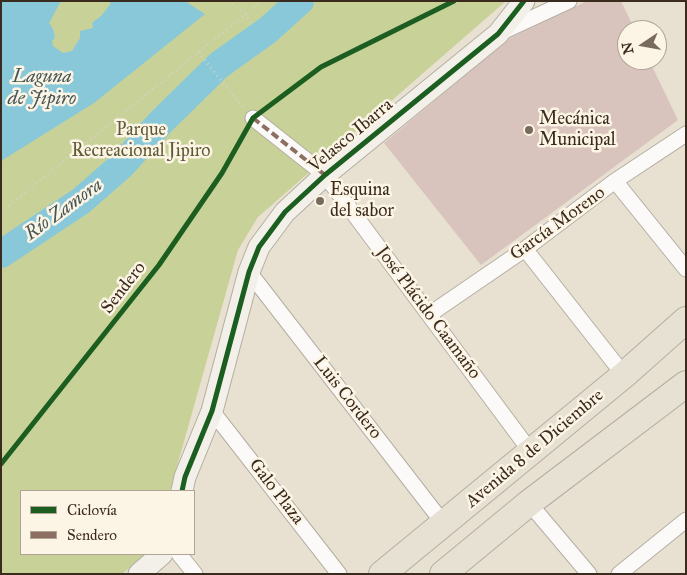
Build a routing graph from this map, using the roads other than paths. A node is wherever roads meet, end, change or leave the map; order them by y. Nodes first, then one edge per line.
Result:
1 (524, 1) edge
2 (569, 1) edge
3 (498, 34) junction
4 (253, 118) road end
5 (686, 134) edge
6 (325, 174) junction
7 (615, 182) junction
8 (525, 249) junction
9 (686, 269) edge
10 (249, 272) junction
11 (430, 314) junction
12 (686, 320) edge
13 (624, 375) junction
14 (686, 384) edge
15 (212, 411) junction
16 (531, 452) junction
17 (182, 490) edge
18 (529, 503) junction
19 (686, 520) edge
20 (444, 524) junction
21 (161, 555) edge
22 (180, 555) edge
23 (139, 574) edge
24 (195, 574) edge
25 (339, 574) edge
26 (382, 574) edge
27 (443, 574) edge
28 (589, 574) edge
29 (619, 574) edge

1 - 3 street, Velasco Ibarra
2 - 3 street, Velasco Ibarra
3 - 6 street, Velasco Ibarra
4 - 6 street, José Plácido Caamaño
5 - 7 street, García Moreno
6 - 10 street, Velasco Ibarra
6 - 11 street, José Plácido Caamaño
7 - 8 street, García Moreno
7 - 9 street
8 - 11 street, García Moreno
8 - 13 street
10 - 15 street, Velasco Ibarra
10 - 20 street, Luis Cordero
11 - 16 street, José Plácido Caamaño
12 - 13 highway, Avenida 8 de Diciembre
13 - 16 highway, Avenida 8 de Diciembre
14 - 18 highway
15 - 17 street, Velasco Ibarra
15 - 25 street, Galo Plaza
16 - 20 highway, Avenida 8 de Diciembre
18 - 27 highway
18 - 28 street
19 - 29 street
20 - 26 highway, Avenida 8 de Diciembre
21 - 23 street
22 - 24 street

